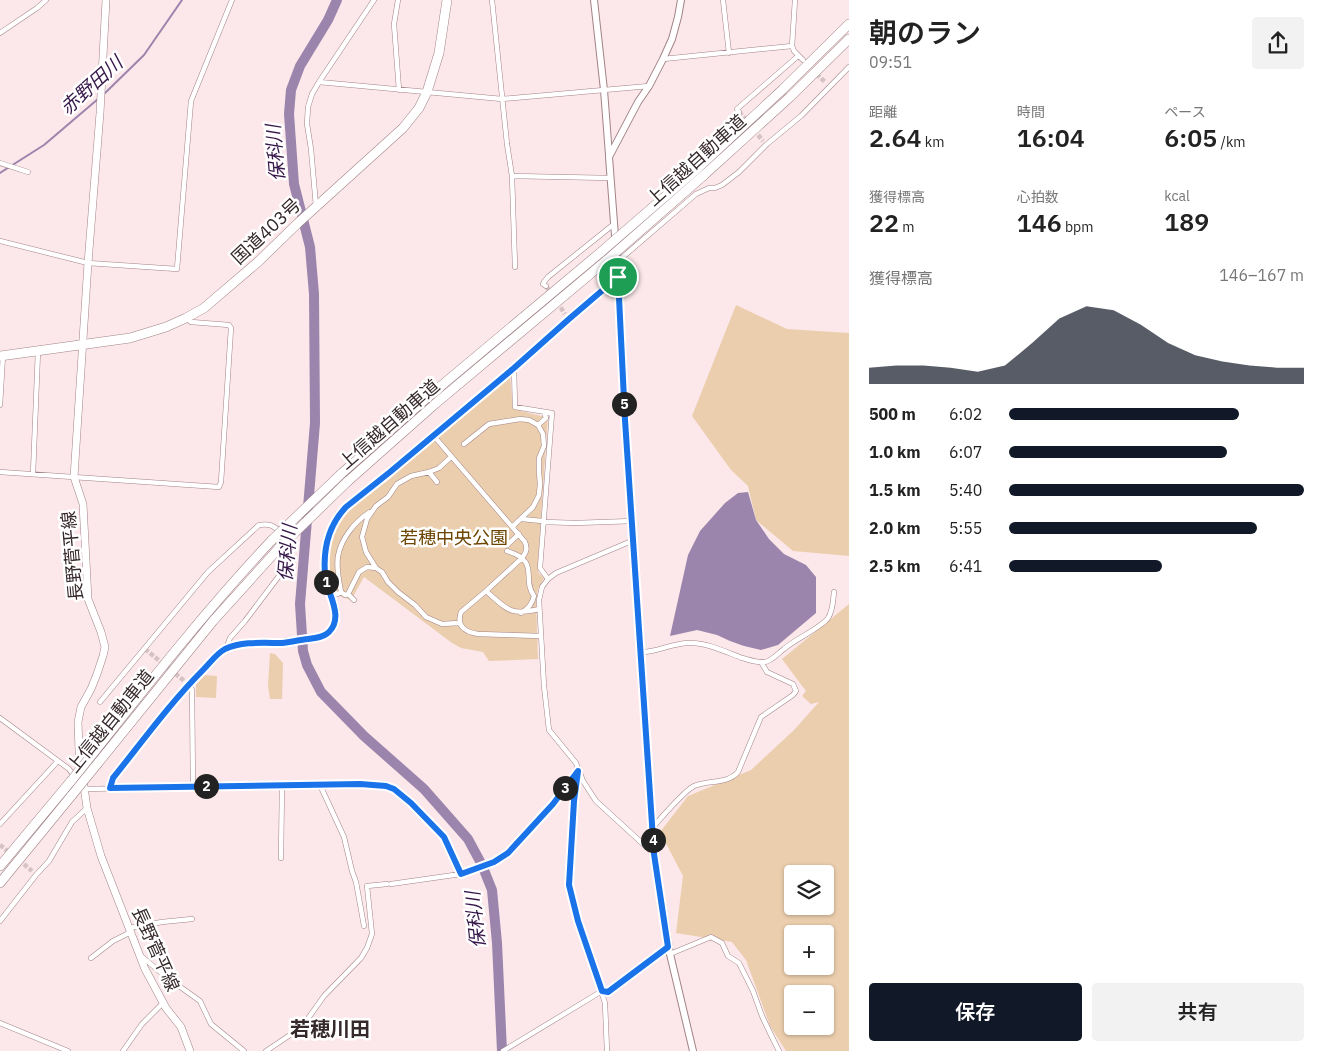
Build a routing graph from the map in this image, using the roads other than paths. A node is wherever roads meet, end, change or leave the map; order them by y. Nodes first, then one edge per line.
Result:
1 (46, 0) edge
2 (106, 0) edge
3 (232, 0) edge
4 (374, 0) edge
5 (398, 0) edge
6 (447, 0) edge
7 (492, 0) edge
8 (594, 0) edge
9 (681, 0) edge
10 (723, 0) edge
11 (795, 0) edge
12 (849, 24) edge
13 (0, 33) edge
14 (849, 39) edge
15 (792, 46) junction
16 (730, 53) junction
17 (798, 56) junction
18 (663, 59) junction
19 (803, 60) tunnel mouth
20 (849, 67) edge
21 (319, 82) junction
22 (825, 82) tunnel mouth
23 (649, 86) junction
24 (830, 87) junction
25 (399, 90) junction
26 (604, 90) junction
27 (427, 92) junction
28 (502, 99) junction
29 (739, 112) dead end
30 (609, 157) junction
31 (1, 164) edge
32 (28, 172) dead end
33 (512, 176) junction
34 (610, 178) junction
35 (316, 206) junction
36 (614, 224) junction
37 (0, 241) edge
38 (617, 262) junction
39 (88, 263) junction
40 (515, 267) dead end
41 (618, 277) junction
42 (546, 286) dead end
43 (186, 318) junction
44 (84, 345) junction
45 (38, 351) junction
46 (2, 356) edge
47 (514, 368) junction
48 (0, 405) edge
49 (544, 412) junction
50 (546, 418) junction
51 (552, 422) junction
52 (538, 426) junction
53 (433, 435) junction
54 (464, 444) dead end
55 (451, 457) junction
56 (0, 472) edge
57 (429, 472) junction
58 (32, 474) junction
59 (74, 477) junction
60 (437, 482) dead end
61 (373, 510) junction
62 (522, 519) junction
63 (633, 521) junction
64 (543, 522) junction
65 (512, 527) junction
66 (518, 534) junction
67 (634, 540) junction
68 (507, 544) dead end
69 (507, 551) dead end
70 (522, 558) junction
71 (376, 568) junction
72 (548, 579) junction
73 (486, 591) junction
74 (329, 592) junction
75 (341, 592) junction
76 (834, 592) dead end
77 (348, 594) junction
78 (354, 600) dead end
79 (539, 609) junction
80 (521, 613) junction
81 (459, 623) junction
82 (541, 636) junction
83 (284, 642) joint
84 (226, 649) junction
85 (642, 652) junction
86 (761, 662) junction
87 (188, 684) junction
88 (100, 702) dead end
89 (0, 718) edge
90 (58, 760) junction
91 (578, 771) junction
92 (282, 785) junction
93 (320, 785) junction
94 (193, 786) junction
95 (110, 788) junction
96 (84, 789) junction
97 (87, 808) junction
98 (0, 824) edge
99 (652, 827) junction
100 (654, 854) junction
101 (281, 858) dead end
102 (0, 866) edge
103 (461, 874) junction
104 (0, 883) edge
105 (192, 919) dead end
106 (0, 921) edge
107 (364, 926) dead end
108 (130, 930) junction
109 (669, 950) junction
110 (139, 954) junction
111 (91, 958) dead end
112 (602, 991) junction
113 (163, 1002) junction
114 (0, 1024) edge
115 (68, 1051) edge
116 (123, 1051) edge
117 (190, 1051) edge
118 (244, 1051) edge
119 (266, 1051) edge
120 (503, 1051) edge
121 (607, 1051) edge
122 (693, 1051) edge
123 (779, 1051) edge

1 - 13 street
2 - 39 main road, 長野菅平線
3 - 39 street
4 - 21 street
5 - 25 street
6 - 27 highway, 国道403号
7 - 28 street
8 - 26 main road
9 - 18 main road
10 - 16 street
11 - 15 street
12 - 102 highway, 上信越自動車道, bridge
14 - 104 highway, 上信越自動車道, bridge
15 - 16 street
15 - 17 street
16 - 18 street
17 - 19 street
17 - 29 street
18 - 23 main road
20 - 24 street
21 - 25 street
21 - 35 street
22 - 24 street
23 - 26 street
23 - 30 main road
24 - 38 street
25 - 27 street
26 - 28 street
26 - 30 main road
27 - 28 street
27 - 35 highway, 国道403号
28 - 33 street
30 - 34 main road
31 - 32 street
33 - 34 street
33 - 40 street
34 - 36 main road
35 - 43 highway, 国道403号
36 - 38 main road
36 - 42 street
37 - 39 street
38 - 41 main road
39 - 44 main road, 長野菅平線
41 - 47 main road
41 - 63 main road
43 - 44 highway, 国道403号
43 - 59 street
44 - 45 highway, 国道403号
44 - 59 main road, 長野菅平線
45 - 46 highway, 国道403号
45 - 58 street
46 - 48 street
47 - 49 street
47 - 53 main road
49 - 50 street
49 - 51 street
50 - 51 street
50 - 52 street
51 - 64 street
52 - 54 street
52 - 62 street
53 - 55 street
53 - 74 main road
55 - 57 street
55 - 65 street
56 - 58 street
57 - 60 street
57 - 61 street
58 - 59 street
59 - 96 main road, 長野菅平線
61 - 71 street
61 - 75 street
62 - 64 street
62 - 65 street
63 - 64 street
63 - 67 main road
64 - 72 street
65 - 66 street
66 - 68 street
66 - 70 street
67 - 72 street
67 - 85 main road
69 - 70 street
70 - 73 street
70 - 80 street
71 - 77 street
71 - 81 street
72 - 79 street
73 - 80 street
73 - 81 street
74 - 75 street
74 - 83 main road
75 - 77 street
76 - 86 street
77 - 78 street
79 - 80 street
79 - 82 street
81 - 82 street
82 - 91 street
83 - 84 street
84 - 87 street
84 - 88 street
85 - 86 street
85 - 99 main road
86 - 99 street
87 - 94 street
87 - 95 street
89 - 90 street
90 - 96 street
90 - 98 street
91 - 100 street
91 - 103 street
91 - 112 street
92 - 93 street
92 - 94 street
92 - 101 street
93 - 103 street
93 - 107 street
94 - 95 street
95 - 96 street
96 - 97 main road, 長野菅平線
97 - 106 street
97 - 108 main road, 長野菅平線
99 - 100 main road
100 - 109 main road
103 - 119 street
105 - 108 street
108 - 110 main road, 長野菅平線
108 - 111 street
109 - 112 street
109 - 122 main road
109 - 123 street
110 - 113 main road, 長野菅平線
110 - 118 street
112 - 120 street
112 - 121 street
113 - 116 street
113 - 117 main road, 長野菅平線
114 - 115 street

